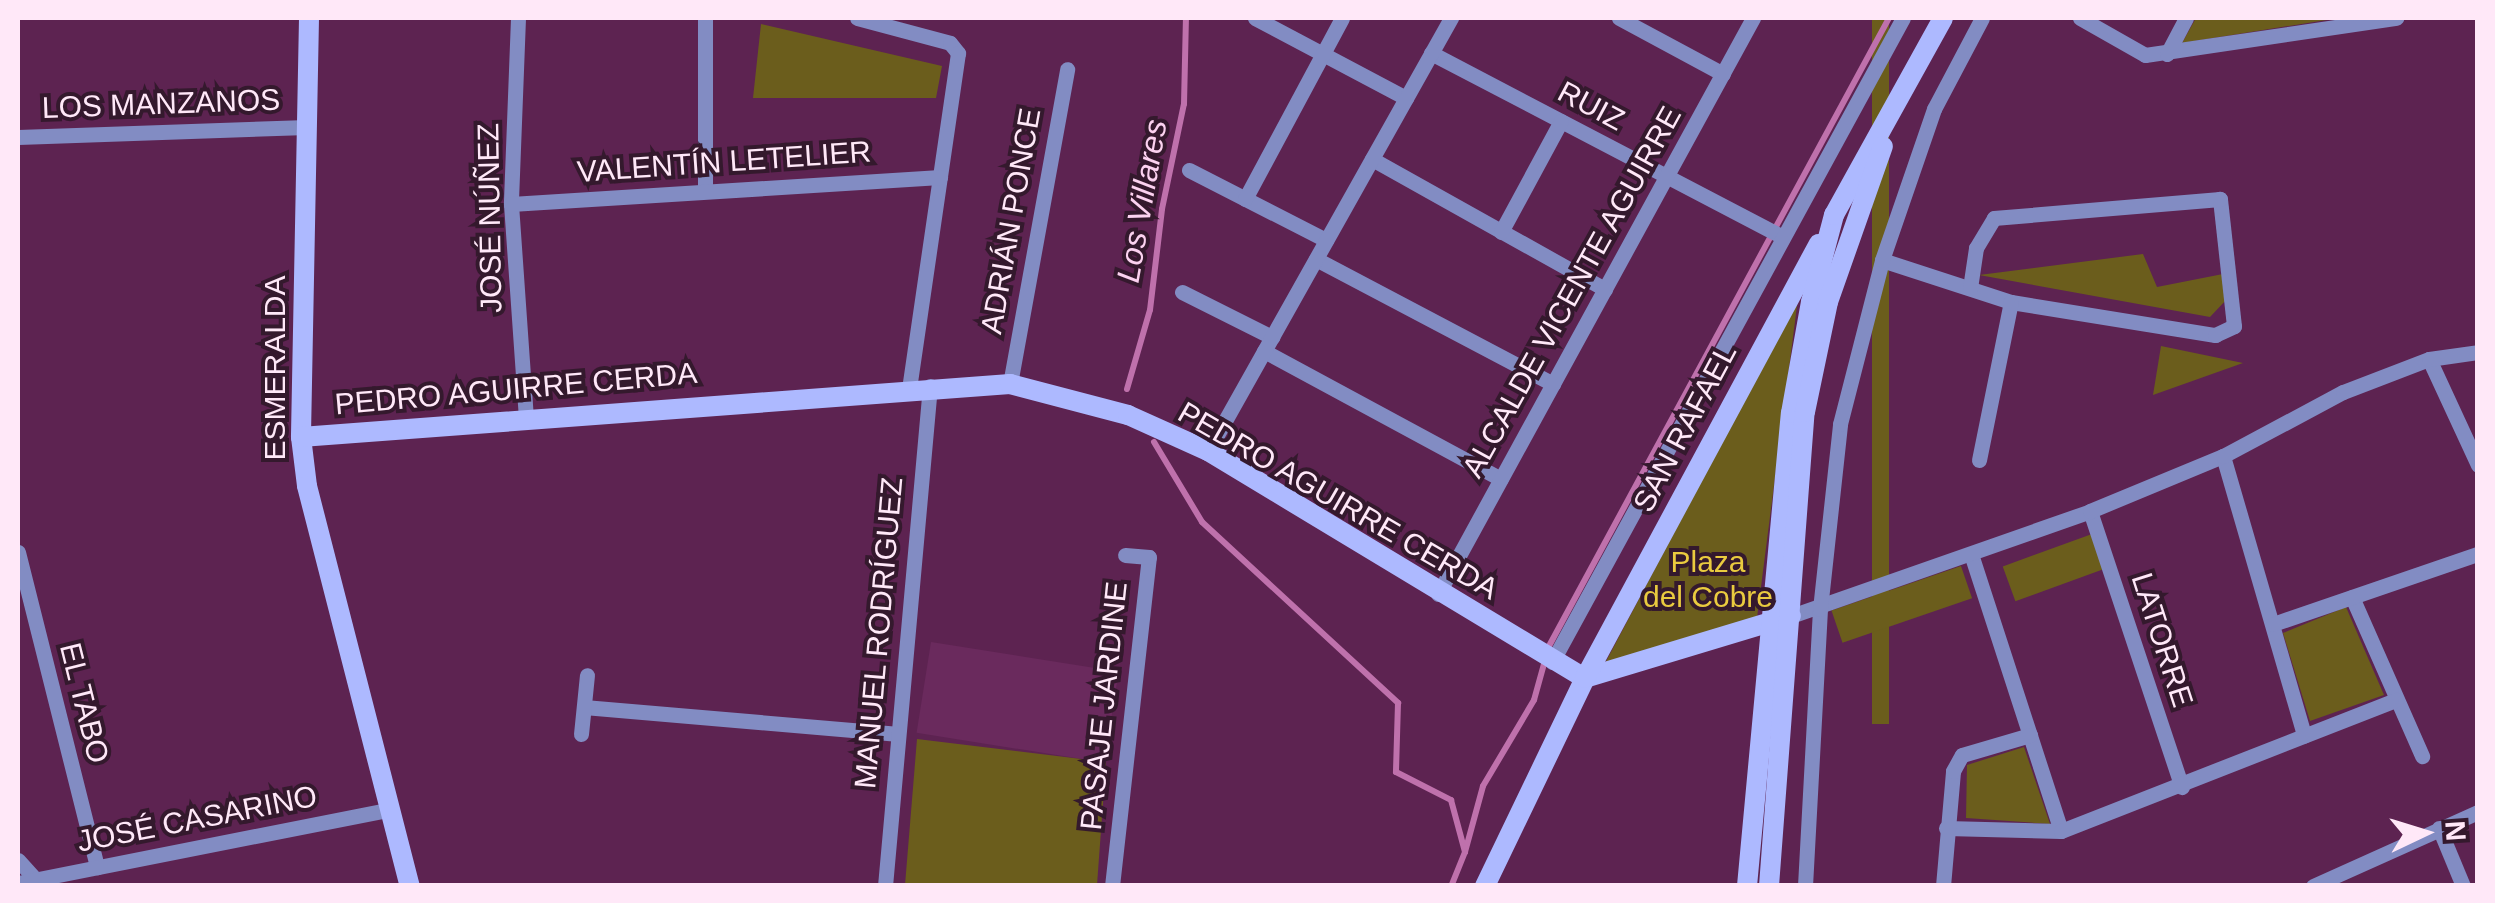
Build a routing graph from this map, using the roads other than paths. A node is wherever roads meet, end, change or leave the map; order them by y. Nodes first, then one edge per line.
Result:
1 (310, 18) edge
2 (518, 18) edge
3 (705, 18) edge
4 (857, 18) edge
5 (1256, 18) edge
6 (1342, 18) edge
7 (1451, 18) edge
8 (1619, 18) edge
9 (1754, 18) edge
10 (1904, 18) edge
11 (1942, 18) edge
12 (1982, 18) edge
13 (2080, 18) edge
14 (2186, 18) edge
15 (2396, 18) edge
16 (1431, 53) junction
17 (2168, 54) junction
18 (1321, 55) junction
19 (1067, 69) dead end
20 (1723, 74) junction
21 (1900, 94) junction
22 (1406, 98) junction
23 (1561, 121) junction
24 (307, 126) junction
25 (18, 137) edge
26 (1372, 159) junction
27 (1189, 170) dead end
28 (1666, 176) junction
29 (940, 177) junction
30 (704, 188) junction
31 (1245, 199) junction
32 (511, 204) junction
33 (1834, 216) junction
34 (1501, 232) junction
35 (1779, 235) junction
36 (1326, 240) junction
37 (1316, 259) junction
38 (1882, 260) junction
39 (1970, 288) junction
40 (1605, 289) junction
41 (1182, 292) dead end
42 (2011, 302) junction
43 (1268, 344) junction
44 (2478, 352) edge
45 (2429, 359) junction
46 (1010, 384) junction
47 (1553, 384) junction
48 (920, 387) junction
49 (526, 418) junction
50 (301, 438) junction
51 (1208, 451) junction
52 (2223, 456) junction
53 (1979, 460) dead end
54 (2478, 466) edge
55 (1501, 478) junction
56 (2090, 511) junction
57 (18, 552) edge
58 (2478, 554) edge
59 (1126, 555) dead end
60 (1972, 557) junction
61 (1438, 594) junction
62 (2352, 598) junction
63 (1820, 608) junction
64 (1791, 616) junction
65 (1768, 623) junction
66 (2273, 624) junction
67 (1552, 662) junction
68 (586, 674) dead end
69 (1584, 678) junction
70 (2396, 700) junction
71 (584, 706) junction
72 (581, 734) dead end
73 (896, 734) junction
74 (2030, 735) junction
75 (2304, 735) junction
76 (2422, 756) dead end
77 (2182, 786) junction
78 (388, 810) junction
79 (2478, 812) edge
80 (1946, 828) junction
81 (2439, 828) junction
82 (2061, 831) junction
83 (18, 860) edge
84 (97, 867) junction
85 (2350, 867) junction
86 (35, 880) junction
87 (18, 883) edge
88 (410, 886) edge
89 (885, 886) edge
90 (1112, 886) edge
91 (1485, 886) edge
92 (1747, 886) edge
93 (1769, 886) edge
94 (1805, 886) edge
95 (1943, 886) edge
96 (2313, 886) edge
97 (2358, 886) edge
98 (2463, 886) edge

1 - 24 main road, ESMERALDA
2 - 32 street, JOSÉ NÚÑEZ
3 - 30 street
4 - 29 street, MANUEL RODRÍGUEZ
5 - 18 street
6 - 18 street
7 - 16 street
8 - 20 street
9 - 20 street, ALCALDE VICENTE AGUIRRE
10 - 35 street
11 - 21 main road
12 - 38 street
13 - 17 street
14 - 17 street
15 - 17 street
16 - 22 street
16 - 23 street, RUIZ
18 - 22 street
18 - 31 street
19 - 46 street, ADRIÁN PONCE
20 - 28 street, ALCALDE VICENTE AGUIRRE
21 - 33 main road, SAN RAFAEL
21 - 64 main road
22 - 26 street
23 - 28 street, RUIZ
23 - 34 street
24 - 25 street, LOS MANZANOS
24 - 50 main road, ESMERALDA
26 - 34 street
26 - 36 street
27 - 31 street
28 - 35 street, RUIZ
28 - 40 street, ALCALDE VICENTE AGUIRRE
29 - 30 street, VALENTÍN LETELIER
29 - 48 street, MANUEL RODRÍGUEZ
30 - 32 street, VALENTÍN LETELIER
31 - 36 street
32 - 49 street, JOSÉ NÚÑEZ
33 - 65 main road
33 - 69 main road, SAN RAFAEL
34 - 40 street
35 - 67 street
36 - 37 street
37 - 43 street
37 - 47 street
38 - 39 street
38 - 63 street
39 - 42 street
39 - 42 street
40 - 47 street, ALCALDE VICENTE AGUIRRE
41 - 43 street
42 - 53 street
43 - 51 street
43 - 55 street
44 - 45 street
45 - 52 street
45 - 54 street
46 - 48 main road, PEDRO AGUIRRE CERDA
46 - 51 main road, PEDRO AGUIRRE CERDA
47 - 55 street, ALCALDE VICENTE AGUIRRE
48 - 49 main road, PEDRO AGUIRRE CERDA
48 - 73 street, MANUEL RODRÍGUEZ
49 - 50 main road, PEDRO AGUIRRE CERDA
50 - 78 main road, ESMERALDA
51 - 61 main road, PEDRO AGUIRRE CERDA
52 - 56 street
52 - 66 street
55 - 61 street, ALCALDE VICENTE AGUIRRE
56 - 60 street
56 - 77 street, LATORRE
57 - 84 street, EL TABO
58 - 62 street
59 - 90 street, PASAJE JARDINE
60 - 63 street
60 - 74 street
61 - 67 main road, PEDRO AGUIRRE CERDA
62 - 66 street
62 - 70 street
63 - 64 street
63 - 94 street
64 - 65 main road
64 - 93 main road
65 - 69 main road
65 - 92 main road
66 - 75 street
67 - 69 main road, PEDRO AGUIRRE CERDA
68 - 71 street
69 - 91 main road, SAN RAFAEL
70 - 75 street
70 - 76 street
71 - 72 street
71 - 73 street
73 - 89 street, MANUEL RODRÍGUEZ
74 - 80 street
74 - 82 street
75 - 77 street
77 - 82 street
78 - 84 street, JOSÉ CASARINO
78 - 88 main road, ESMERALDA
79 - 81 street
80 - 82 street
80 - 95 street
81 - 85 street
81 - 98 street
83 - 86 street
84 - 86 street, JOSÉ CASARINO
85 - 96 street
85 - 97 street
86 - 87 street, JOSÉ CASARINO

